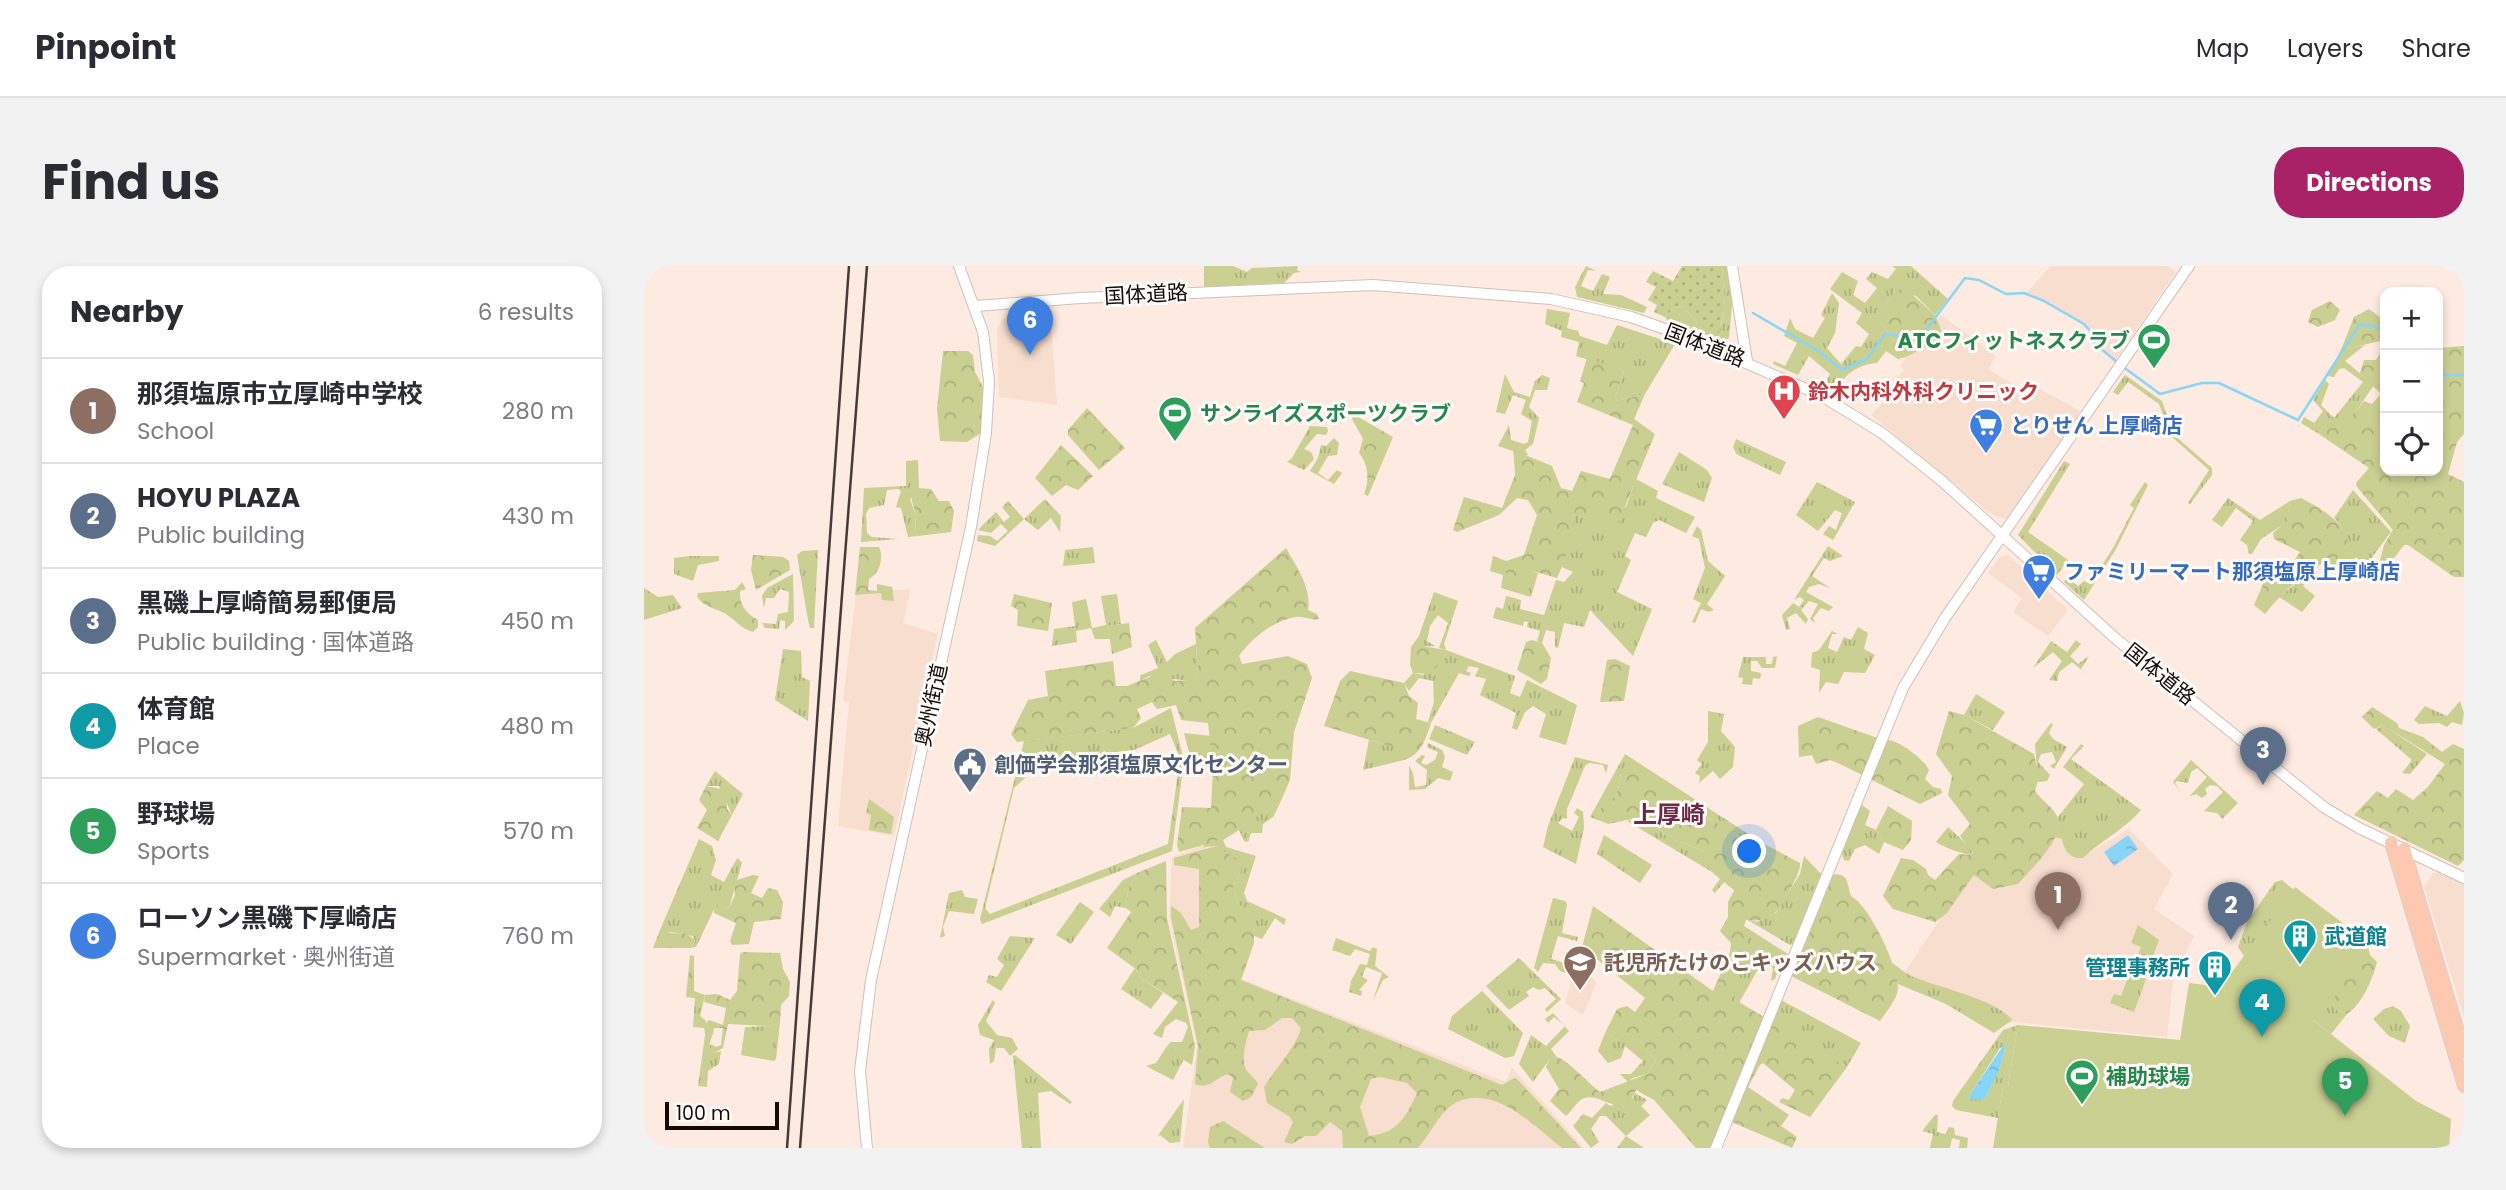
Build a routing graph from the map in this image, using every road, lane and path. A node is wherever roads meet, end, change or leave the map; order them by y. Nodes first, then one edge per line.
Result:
1 (959, 266) edge
2 (1732, 266) edge
3 (2189, 266) edge
4 (976, 306) junction
5 (1747, 361) junction
6 (2004, 537) junction
7 (2391, 843) junction
8 (2404, 849) junction
9 (2464, 878) edge
10 (2464, 1051) edge
11 (2464, 1086) edge
12 (867, 1148) edge
13 (1716, 1148) edge

1 - 4 street, 奥州街道
2 - 5 street
3 - 6 street
4 - 5 street, 国体道路
4 - 12 street, 奥州街道
5 - 6 street, 国体道路
6 - 7 street, 国体道路
6 - 13 street
7 - 8 street, 国体道路
7 - 11 main road
8 - 9 street, 国体道路
8 - 10 main road

